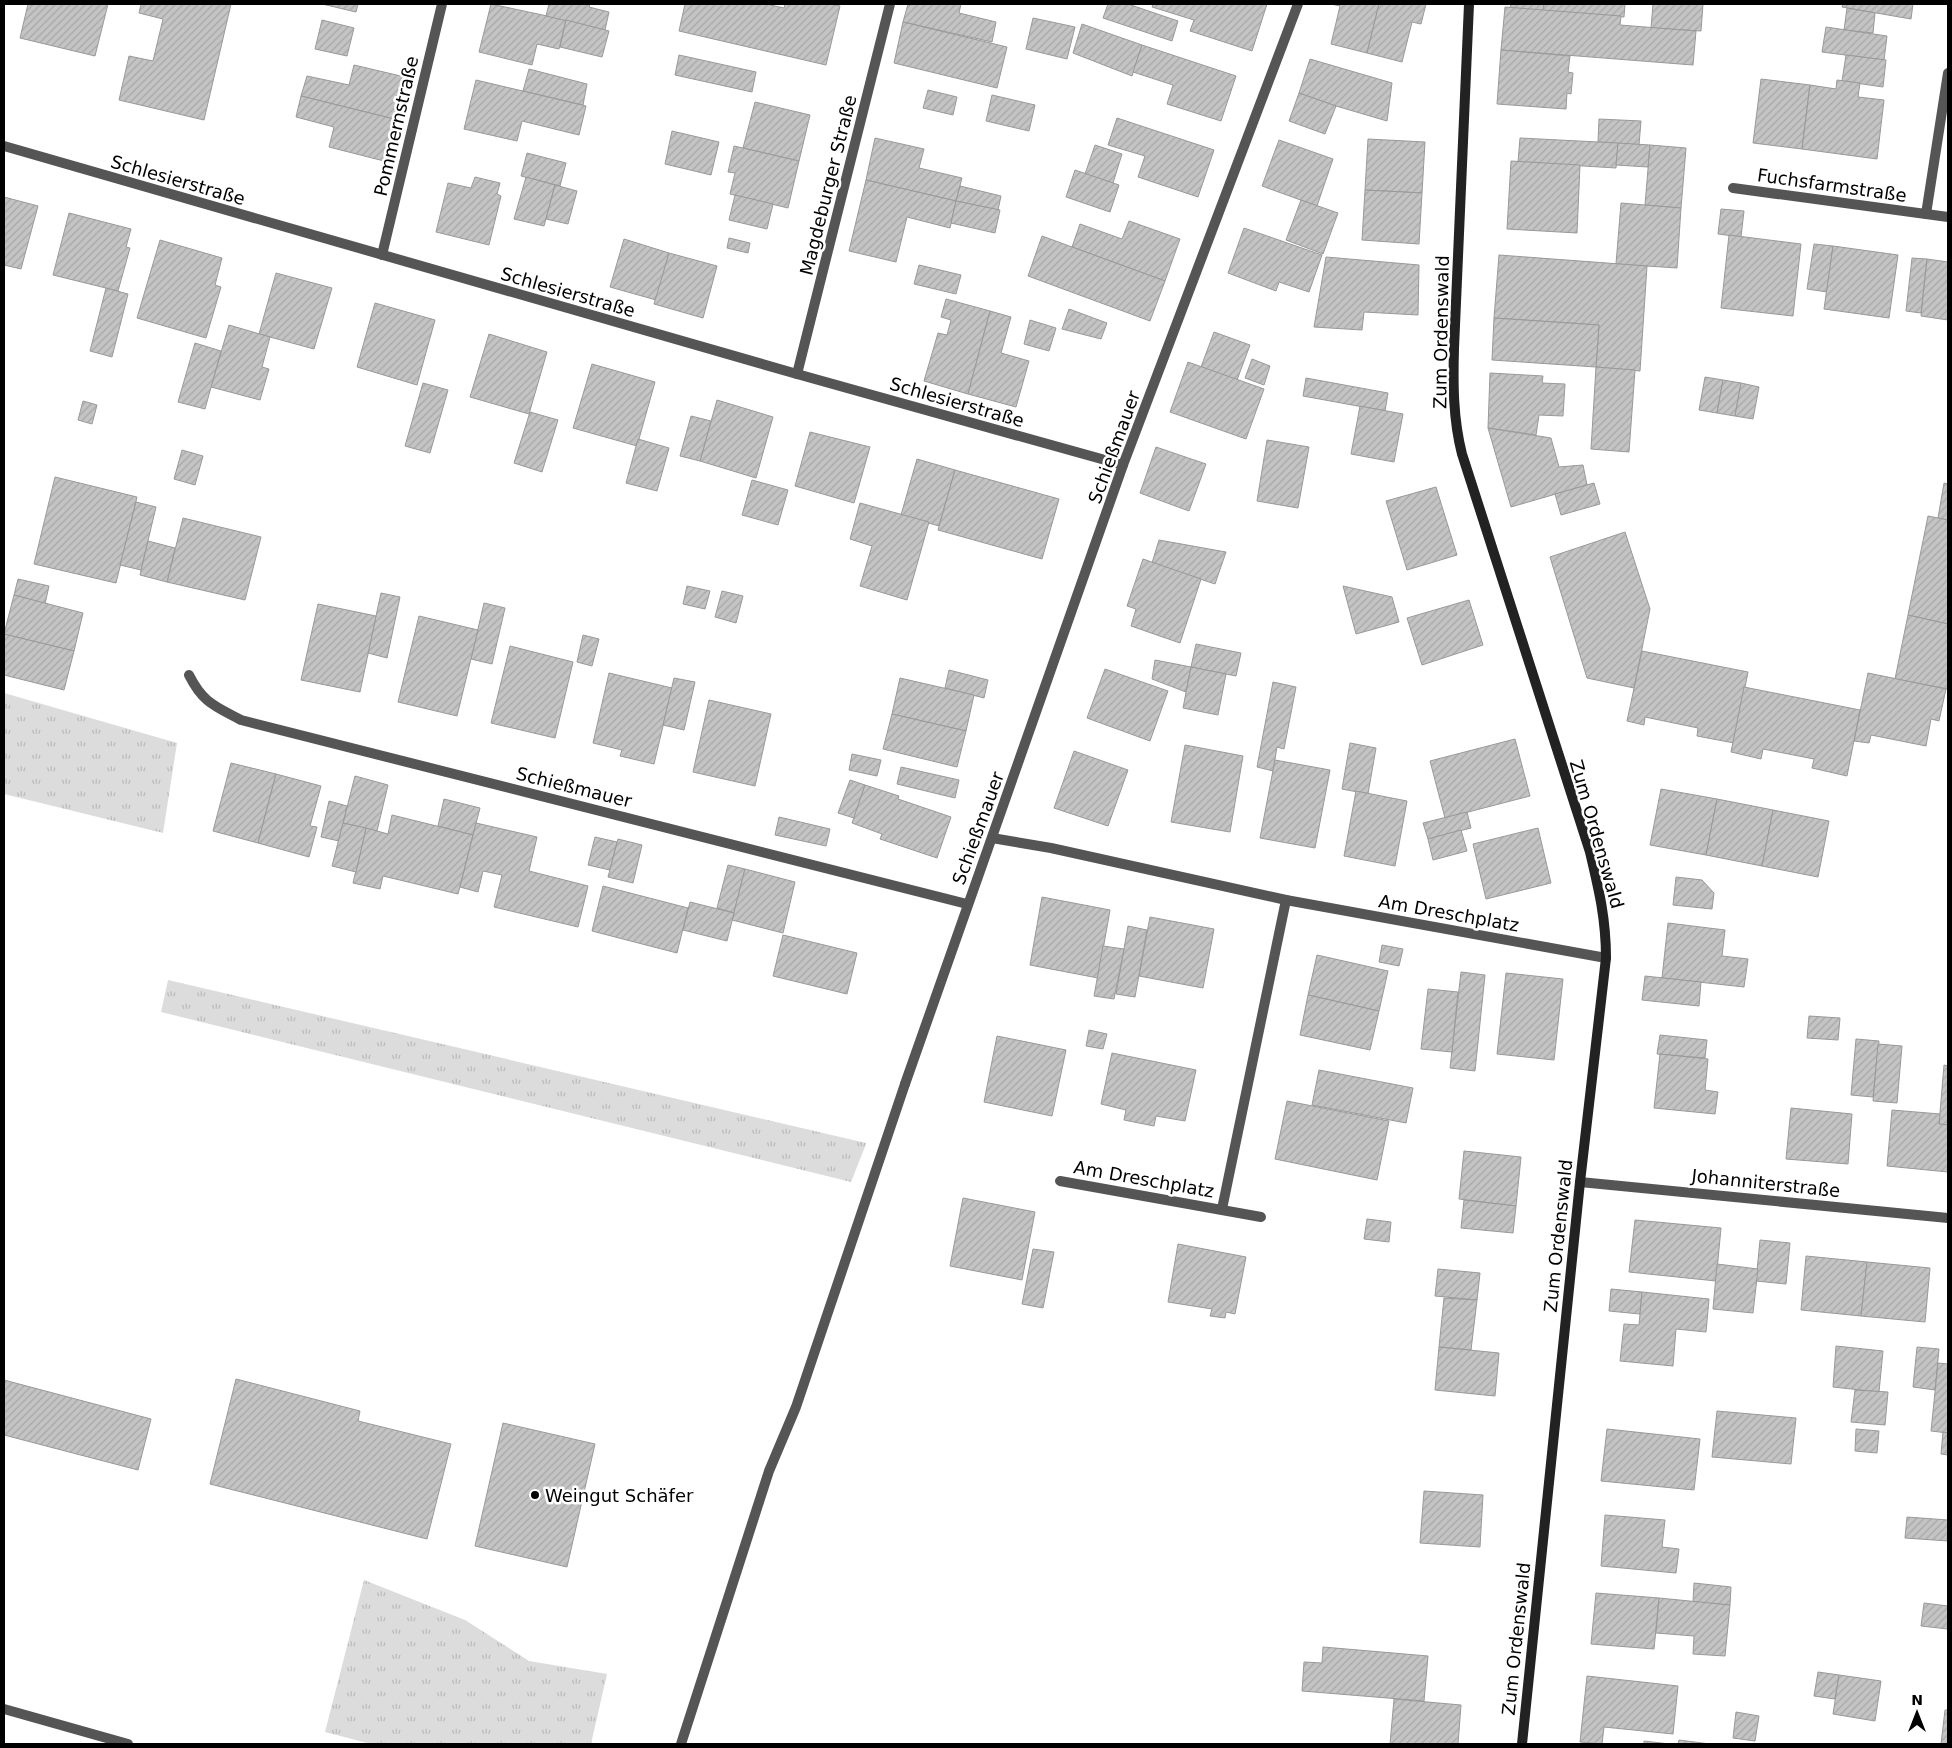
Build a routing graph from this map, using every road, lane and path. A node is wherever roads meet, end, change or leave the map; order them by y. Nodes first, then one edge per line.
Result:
1 (442, 4) edge
2 (890, 4) edge
3 (1298, 4) edge
4 (1469, 4) edge
5 (1948, 73) edge
6 (4, 146) edge
7 (1733, 188) dead end
8 (1926, 214) junction
9 (1948, 217) edge
10 (382, 255) junction
11 (797, 374) junction
12 (1123, 465) junction
13 (189, 675) dead end
14 (992, 838) junction
15 (1286, 900) junction
16 (967, 904) junction
17 (1606, 958) junction
18 (1060, 1181) dead end
19 (1580, 1182) junction
20 (1222, 1209) junction
21 (1261, 1217) dead end
22 (1948, 1218) edge
23 (4, 1709) edge
24 (128, 1744) edge
25 (681, 1744) edge
26 (1522, 1744) edge

1 - 10 street, Pommernstraße
2 - 11 street, Magdeburger Straße
3 - 12 street, Schießmauer
4 - 17 street, Zum Ordenswald
5 - 8 street, Fuchsfarmstraße
6 - 10 street, Schlesierstraße
7 - 8 street, Fuchsfarmstraße
8 - 9 street, Fuchsfarmstraße
10 - 11 street, Schlesierstraße
11 - 12 street, Schlesierstraße
12 - 14 street, Schießmauer
13 - 16 street, Schießmauer
14 - 15 street, Am Dreschplatz
14 - 16 street, Schießmauer
15 - 17 street, Am Dreschplatz
15 - 20 street, Am Dreschplatz
16 - 25 street, Schießmauer
17 - 19 street, Zum Ordenswald
18 - 20 street, Am Dreschplatz
19 - 22 street, Johanniterstraße
19 - 26 street, Zum Ordenswald
20 - 21 street, Am Dreschplatz
23 - 24 street

